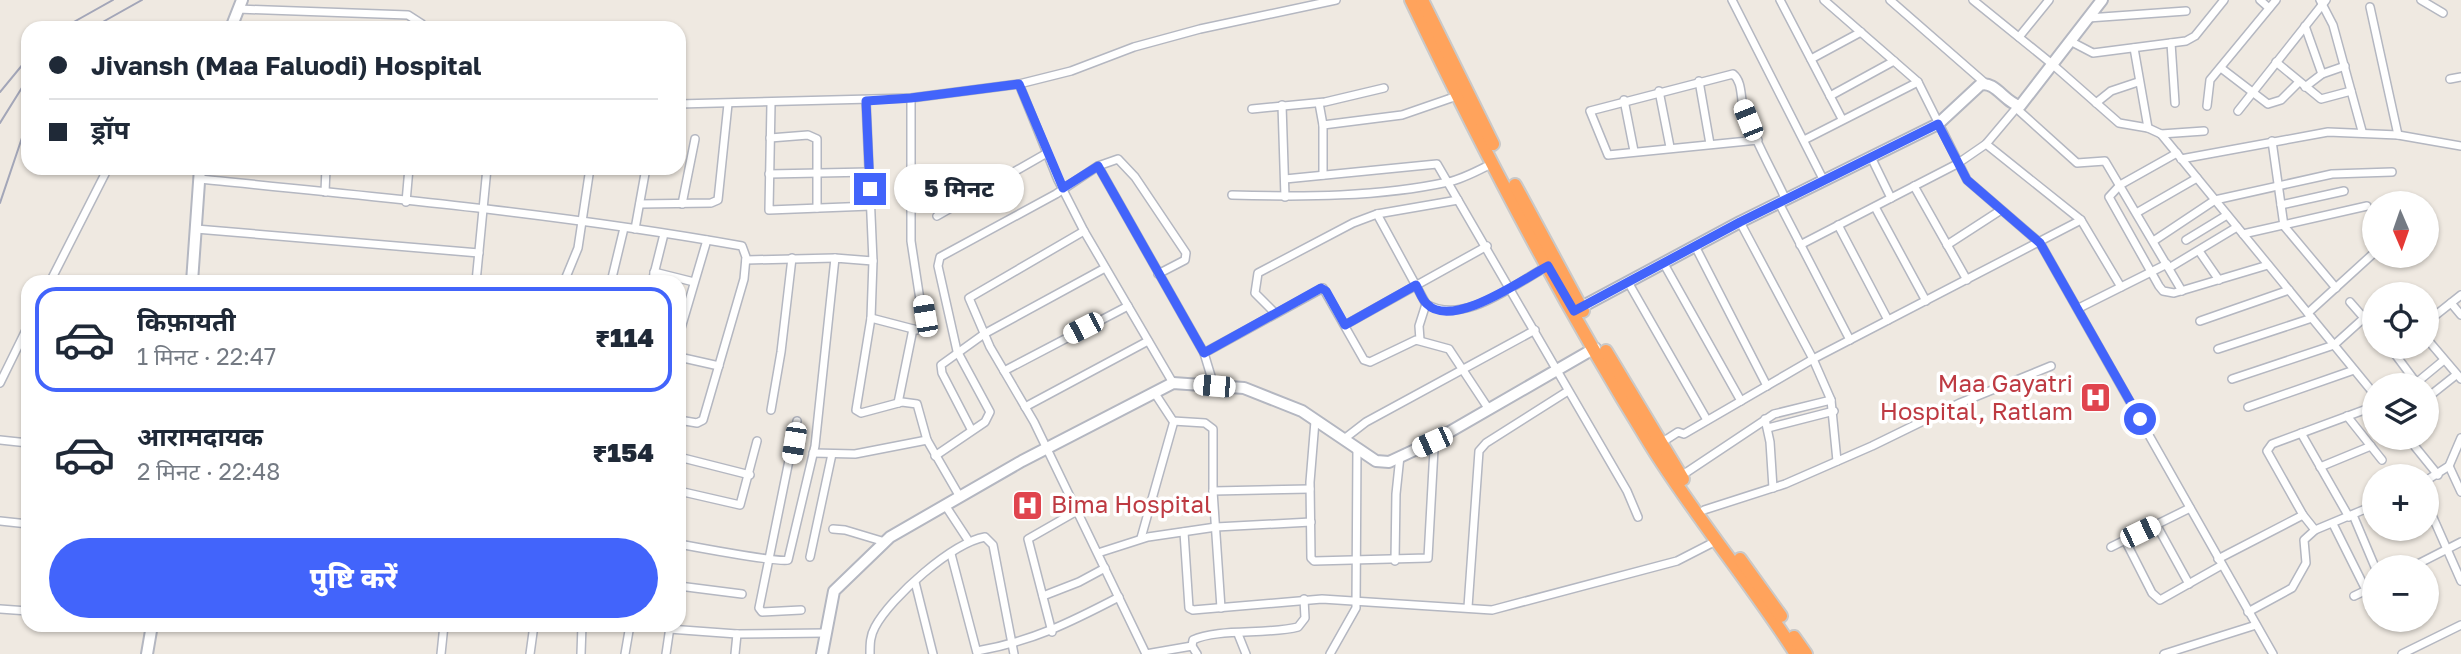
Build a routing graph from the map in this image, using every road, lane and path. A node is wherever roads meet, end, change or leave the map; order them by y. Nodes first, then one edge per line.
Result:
1 (1336, 0) edge
2 (1411, 0) edge
3 (1422, 0) edge
4 (1732, 0) edge
5 (1780, 0) edge
6 (1824, 0) edge
7 (1890, 0) edge
8 (1972, 0) edge
9 (2049, 0) edge
10 (2102, 0) edge
11 (2166, 0) edge
12 (2224, 0) edge
13 (2260, 0) edge
14 (2276, 0) edge
15 (2421, 0) edge
16 (2323, 1) edge
17 (240, 4) edge
18 (2370, 7) dead end
19 (2269, 8) junction
20 (2186, 10) dead end
21 (2168, 11) junction
22 (2443, 13) dead end
23 (2088, 18) junction
24 (234, 21) edge
25 (417, 21) edge
26 (2305, 26) junction
27 (1861, 32) junction
28 (2019, 37) junction
29 (2070, 41) junction
30 (2171, 43) junction
31 (2134, 48) junction
32 (1811, 59) junction
33 (1894, 61) junction
34 (2276, 62) junction
35 (2052, 64) junction
36 (2345, 66) junction
37 (2221, 68) junction
38 (2322, 74) junction
39 (2461, 77) edge
40 (2450, 79) dead end
41 (1699, 80) junction
42 (1918, 82) junction
43 (2138, 82) junction
44 (1985, 83) junction
45 (1019, 84) junction
46 (2302, 84) junction
47 (1384, 88) dead end
48 (1659, 91) junction
49 (2351, 91) junction
50 (2252, 93) junction
51 (1457, 96) junction
52 (1830, 96) junction
53 (911, 98) junction
54 (1624, 100) junction
55 (866, 101) junction
56 (1319, 103) junction
57 (2096, 103) junction
58 (2175, 103) dead end
59 (686, 104) edge
60 (728, 104) junction
61 (771, 104) junction
62 (1282, 105) junction
63 (2207, 106) dead end
64 (2017, 107) junction
65 (1252, 109) dead end
66 (2238, 111) dead end
67 (1842, 119) junction
68 (1938, 124) junction
69 (1323, 125) junction
70 (2148, 128) junction
71 (2204, 131) dead end
72 (2362, 131) junction
73 (2161, 134) junction
74 (2398, 135) junction
75 (770, 138) junction
76 (695, 139) dead end
77 (1758, 140) junction
78 (1804, 140) junction
79 (2272, 141) junction
80 (1710, 144) junction
81 (1986, 144) junction
82 (2461, 145) edge
83 (1670, 147) junction
84 (1634, 151) junction
85 (1047, 153) junction
86 (2179, 156) junction
87 (1871, 157) junction
88 (1493, 163) junction
89 (1957, 164) junction
90 (1098, 166) junction
91 (870, 172) junction
92 (2392, 172) dead end
93 (819, 173) junction
94 (769, 174) junction
95 (104, 175) edge
96 (200, 175) edge
97 (207, 175) edge
98 (326, 175) edge
99 (408, 175) edge
100 (486, 175) edge
101 (589, 175) edge
102 (645, 175) edge
103 (1323, 175) junction
104 (1284, 178) junction
105 (2197, 178) junction
106 (1824, 181) junction
107 (1448, 182) junction
108 (2277, 184) junction
109 (2120, 185) junction
110 (1914, 186) junction
111 (1063, 188) junction
112 (2344, 191) dead end
113 (325, 192) junction
114 (1232, 195) dead end
115 (1285, 197) junction
116 (1891, 198) junction
117 (1458, 200) junction
118 (2215, 200) junction
119 (406, 202) junction
120 (1783, 202) junction
121 (640, 204) junction
122 (682, 205) junction
123 (2281, 205) junction
124 (871, 206) junction
125 (484, 207) junction
126 (1875, 207) junction
127 (2362, 207) edge
128 (817, 208) junction
129 (2001, 210) junction
130 (2138, 212) junction
131 (1377, 214) junction
132 (2227, 215) junction
133 (937, 216) dead end
134 (584, 220) junction
135 (2081, 220) junction
136 (1740, 222) junction
137 (1838, 225) junction
138 (2284, 226) junction
139 (2238, 227) junction
140 (624, 228) junction
141 (195, 229) junction
142 (635, 229) junction
143 (1084, 231) junction
144 (664, 234) junction
145 (2244, 234) junction
146 (707, 240) junction
147 (2155, 240) junction
148 (2186, 240) dead end
149 (2040, 243) junction
150 (1800, 245) junction
151 (1947, 245) junction
152 (1488, 246) junction
153 (1695, 246) junction
154 (2199, 251) junction
155 (479, 253) junction
156 (792, 258) junction
157 (835, 258) junction
158 (746, 260) junction
159 (873, 261) junction
160 (1664, 264) junction
161 (2268, 264) junction
162 (2362, 264) edge
163 (1548, 266) junction
164 (2168, 266) junction
165 (1105, 268) junction
166 (654, 272) junction
167 (2149, 273) junction
168 (1158, 274) junction
169 (54, 275) edge
170 (192, 275) edge
171 (477, 275) edge
172 (567, 275) edge
173 (613, 275) edge
174 (653, 275) edge
175 (666, 275) edge
176 (686, 280) edge
177 (1967, 280) junction
178 (2219, 280) junction
179 (694, 282) junction
180 (1628, 282) junction
181 (1416, 285) junction
182 (1511, 286) junction
183 (2121, 287) junction
184 (2336, 288) junction
185 (2182, 290) junction
186 (2289, 290) junction
187 (2461, 295) edge
188 (1926, 301) junction
189 (2350, 302) dead end
190 (2451, 303) junction
191 (1426, 304) junction
192 (1128, 306) junction
193 (2079, 308) junction
194 (1577, 309) junction
195 (686, 310) edge
196 (2439, 312) edge
197 (1275, 313) junction
198 (2362, 314) edge
199 (2461, 315) edge
200 (2310, 316) junction
201 (871, 318) junction
202 (1888, 320) junction
203 (2362, 320) edge
204 (2200, 321) dead end
205 (1345, 325) junction
206 (913, 330) junction
207 (1535, 330) junction
208 (984, 334) junction
209 (21, 340) edge
210 (1420, 340) junction
211 (1850, 340) junction
212 (1148, 341) junction
213 (2334, 345) junction
214 (1595, 348) junction
215 (2218, 349) dead end
216 (957, 351) junction
217 (1204, 353) junction
218 (2439, 354) edge
219 (686, 359) edge
220 (1813, 359) junction
221 (2444, 360) junction
222 (719, 366) junction
223 (2051, 366) dead end
224 (1462, 370) junction
225 (1557, 370) junction
226 (2354, 370) junction
227 (1004, 371) junction
228 (2429, 373) edge
229 (2459, 377) edge
230 (2232, 379) dead end
231 (2362, 380) edge
232 (0, 383) edge
233 (1173, 383) junction
234 (1214, 386) junction
235 (1768, 386) junction
236 (2439, 390) edge
237 (1568, 391) junction
238 (1154, 393) junction
239 (1831, 400) junction
240 (1741, 401) junction
241 (898, 403) junction
242 (1025, 407) junction
243 (2248, 407) dead end
244 (1488, 408) junction
245 (771, 410) dead end
246 (1834, 411) junction
247 (2362, 411) edge
248 (2347, 416) junction
249 (1765, 419) junction
250 (1707, 420) junction
251 (797, 421) dead end
252 (1174, 421) junction
253 (1315, 421) junction
254 (686, 422) edge
255 (1768, 428) junction
256 (971, 429) junction
257 (2301, 433) junction
258 (2362, 435) edge
259 (2461, 438) edge
260 (1344, 439) junction
261 (0, 440) edge
262 (927, 440) junction
263 (757, 441) dead end
264 (21, 442) edge
265 (1432, 442) junction
266 (1660, 443) junction
267 (1047, 448) junction
268 (1357, 448) junction
269 (2362, 450) edge
270 (2374, 450) edge
271 (2418, 450) edge
272 (813, 453) junction
273 (831, 454) junction
274 (936, 456) junction
275 (1401, 456) junction
276 (686, 459) edge
277 (2382, 460) dead end
278 (1837, 461) junction
279 (2429, 464) edge
280 (2449, 466) junction
281 (2320, 467) junction
282 (2439, 474) edge
283 (750, 475) junction
284 (1681, 476) junction
285 (1773, 488) junction
286 (1310, 489) junction
287 (1213, 491) junction
288 (2461, 492) edge
289 (686, 493) edge
290 (960, 497) junction
291 (945, 505) junction
292 (2190, 508) junction
293 (1077, 511) junction
294 (2362, 511) edge
295 (1702, 512) junction
296 (2303, 514) junction
297 (2351, 516) junction
298 (1638, 517) dead end
299 (0, 521) edge
300 (1311, 522) junction
301 (21, 523) edge
302 (2156, 524) junction
303 (2333, 524) junction
304 (1216, 527) junction
305 (833, 529) dead end
306 (2315, 530) junction
307 (1184, 532) junction
308 (2439, 533) edge
309 (1141, 538) junction
310 (968, 540) junction
311 (2125, 540) junction
312 (1716, 541) junction
313 (885, 542) junction
314 (2461, 542) edge
315 (686, 546) edge
316 (2111, 547) dead end
317 (2446, 550) junction
318 (1098, 553) junction
319 (951, 554) junction
320 (2369, 555) edge
321 (2436, 555) edge
322 (810, 557) dead end
323 (769, 560) junction
324 (1355, 561) junction
325 (1395, 561) junction
326 (2220, 562) junction
327 (1105, 568) junction
328 (2461, 581) edge
329 (915, 582) junction
330 (2362, 582) edge
331 (2189, 584) junction
332 (686, 587) edge
333 (2362, 592) edge
334 (742, 594) dead end
335 (1043, 596) junction
336 (2354, 596) dead end
337 (1119, 597) junction
338 (1304, 599) junction
339 (1356, 602) junction
340 (1468, 607) junction
341 (1221, 608) junction
342 (0, 609) edge
343 (21, 610) edge
344 (801, 610) dead end
345 (2249, 612) junction
346 (2256, 625) junction
347 (2461, 625) edge
348 (686, 629) edge
349 (151, 632) edge
350 (443, 632) edge
351 (533, 632) edge
352 (582, 632) edge
353 (628, 632) edge
354 (669, 632) edge
355 (1052, 632) junction
356 (826, 633) junction
357 (737, 634) junction
358 (1238, 634) junction
359 (1013, 645) junction
360 (1192, 646) junction
361 (977, 653) edge
362 (1795, 653) edge
363 (148, 654) edge
364 (441, 654) edge
365 (530, 654) edge
366 (580, 654) edge
367 (625, 654) edge
368 (666, 654) edge
369 (735, 654) edge
370 (822, 654) edge
371 (870, 654) edge
372 (933, 654) edge
373 (1014, 654) edge
374 (1146, 654) edge
375 (1197, 654) edge
376 (1246, 654) edge
377 (1331, 654) edge
378 (2164, 654) edge
379 (2273, 654) edge
380 (2402, 654) edge

1 - 45 street
2 - 51 highway
3 - 194 highway
4 - 78 street
5 - 32 street
6 - 27 street
7 - 44 street
8 - 28 street
9 - 28 street
10 - 23 street
11 - 21 street
12 - 30 street
13 - 19 street
14 - 19 street
15 - 22 street
16 - 26 street
16 - 36 street
17 - 24 street
17 - 25 street
18 - 74 street
19 - 37 street
20 - 21 street
21 - 23 street
23 - 29 street
26 - 34 street
26 - 38 street
27 - 32 street
27 - 33 street
28 - 35 street
29 - 31 street
29 - 35 street
30 - 31 street
30 - 58 street
31 - 43 street
32 - 52 street
33 - 42 street
33 - 52 street
34 - 46 street
34 - 50 street
35 - 57 street
35 - 64 street
36 - 38 street
36 - 49 street
37 - 50 street
37 - 63 street
38 - 46 street
39 - 40 street
41 - 48 street
41 - 77 street
41 - 80 street
42 - 67 street
42 - 68 street
43 - 57 street
43 - 70 street
44 - 64 street
44 - 68 street
45 - 53 street
45 - 85 street
46 - 49 street
46 - 50 street
47 - 56 street
48 - 54 street
48 - 83 street
49 - 72 street
50 - 66 street
51 - 69 street
51 - 88 highway
52 - 67 street
53 - 55 street
53 - 206 street
54 - 84 street
54 - 84 street
55 - 61 street
55 - 91 street
56 - 62 street
56 - 69 street
57 - 70 street
59 - 60 street
60 - 61 street
60 - 122 street
61 - 75 street
62 - 65 street
62 - 104 street
64 - 81 street
64 - 109 street
67 - 78 street
68 - 87 street
68 - 89 street
69 - 103 street
70 - 73 street
71 - 73 street
72 - 74 street
72 - 79 street
73 - 86 street
74 - 82 street
75 - 93 street
75 - 94 street
76 - 122 street
77 - 80 street
77 - 120 street
78 - 106 street
79 - 86 street
79 - 108 street
80 - 83 street
81 - 89 street
81 - 135 street
83 - 84 street
85 - 111 street
85 - 133 street
86 - 105 street
86 - 109 street
87 - 106 street
87 - 116 street
88 - 107 street
88 - 163 highway
89 - 110 street
89 - 129 street
90 - 111 street
90 - 168 street
90 - 168 street
91 - 93 street
91 - 124 street
92 - 108 street
93 - 94 street
93 - 128 street
94 - 128 street
95 - 169 street
96 - 141 street
97 - 113 street
98 - 113 street
99 - 119 street
100 - 125 street
101 - 134 street
102 - 121 street
103 - 104 street
103 - 107 street
104 - 115 street
105 - 118 street
105 - 130 street
106 - 120 street
107 - 115 street
107 - 117 street
108 - 118 street
108 - 123 street
109 - 130 street
109 - 167 street
110 - 116 street
110 - 151 street
111 - 143 street
111 - 216 street
112 - 123 street
113 - 119 street
114 - 115 street
116 - 126 street
117 - 131 street
117 - 152 street
118 - 132 street
118 - 147 street
119 - 125 street
120 - 136 street
120 - 150 street
121 - 122 street
121 - 142 street
123 - 138 street
124 - 128 street
124 - 159 street
125 - 134 street
125 - 155 street
126 - 137 street
126 - 188 street
127 - 138 street
129 - 149 street
129 - 151 street
130 - 147 street
131 - 181 street
131 - 197 street
132 - 139 street
132 - 148 street
134 - 140 street
134 - 172 street
135 - 149 street
135 - 183 street
136 - 153 street
136 - 220 street
137 - 150 street
137 - 202 street
138 - 145 street
138 - 184 street
139 - 145 street
139 - 154 street
140 - 142 street
140 - 173 street
141 - 155 street
141 - 170 street
142 - 144 street
143 - 165 street
143 - 208 street
144 - 146 street
144 - 166 street
145 - 161 street
146 - 158 street
146 - 179 street
147 - 164 street
149 - 177 street
149 - 193 street
150 - 211 street
151 - 177 street
152 - 181 street
152 - 182 street
153 - 160 street
153 - 235 street
154 - 164 street
154 - 178 street
155 - 171 street
156 - 157 street
156 - 158 street
156 - 245 street
157 - 159 street
157 - 272 street
158 - 222 street
159 - 201 street
160 - 180 street
160 - 240 street
161 - 178 street
161 - 186 street
162 - 184 street
163 - 182 street
163 - 194 highway
164 - 167 street
164 - 185 street
165 - 192 street
165 - 208 street
166 - 174 street
166 - 175 street
167 - 183 street
167 - 185 street
168 - 217 street
176 - 179 street
177 - 188 street
178 - 185 street
179 - 195 street
180 - 194 street
180 - 250 street
181 - 191 street
181 - 205 street
182 - 191 street
182 - 207 street
183 - 193 street
184 - 200 street
186 - 200 street
186 - 204 street
187 - 190 street
188 - 202 street
189 - 198 street
190 - 196 street
190 - 199 street
191 - 210 street
192 - 212 street
192 - 227 street
193 - 292 street
194 - 214 highway
194 - 266 highway
197 - 205 street
197 - 217 street
200 - 213 street
200 - 215 street
201 - 206 street
201 - 241 street
202 - 211 street
203 - 213 street
205 - 210 street
206 - 241 street
207 - 224 street
207 - 225 street
208 - 216 street
208 - 227 street
209 - 232 street
210 - 224 street
211 - 220 street
212 - 233 street
212 - 242 street
213 - 226 street
213 - 230 street
214 - 225 street
214 - 295 highway
216 - 256 street
216 - 256 street
217 - 234 street
218 - 221 street
219 - 222 street
220 - 235 street
220 - 239 street
221 - 228 street
221 - 229 street
222 - 254 street
223 - 278 street
224 - 244 street
224 - 260 street
225 - 237 street
225 - 244 street
226 - 231 street
226 - 243 street
227 - 242 street
229 - 236 street
233 - 234 street
233 - 238 street
234 - 253 street
235 - 240 street
237 - 298 street
237 - 340 street
238 - 252 street
238 - 267 street
239 - 246 street
239 - 249 street
240 - 250 street
241 - 262 street
242 - 267 street
244 - 265 street
246 - 255 street
246 - 278 street
247 - 248 street
248 - 257 street
248 - 258 street
249 - 255 street
249 - 284 street
250 - 266 street
251 - 323 street
252 - 287 street
252 - 309 street
253 - 260 street
253 - 286 street
255 - 285 street
256 - 274 street
257 - 281 street
257 - 296 street
259 - 280 street
260 - 268 street
261 - 264 street
262 - 273 street
262 - 274 street
263 - 283 street
265 - 275 street
265 - 325 street
266 - 284 highway
267 - 290 street
267 - 293 street
268 - 275 street
268 - 324 street
269 - 281 street
270 - 277 street
271 - 279 street
272 - 273 street
272 - 323 street
273 - 322 street
274 - 290 street
275 - 325 street
276 - 283 street
278 - 285 street
280 - 282 street
280 - 288 street
281 - 297 street
283 - 289 street
284 - 295 highway
285 - 295 street
286 - 287 street
286 - 300 street
287 - 304 street
290 - 291 street
291 - 310 street
291 - 313 street
292 - 302 street
292 - 326 street
293 - 318 street
293 - 335 street
294 - 297 street
295 - 312 highway
295 - 362 highway
296 - 306 street
296 - 326 street
297 - 303 street
297 - 320 street
299 - 301 street
300 - 304 street
300 - 324 street
302 - 311 street
302 - 331 street
303 - 306 street
303 - 330 street
304 - 307 street
304 - 341 street
305 - 313 street
306 - 345 street
307 - 309 street
307 - 341 street
308 - 317 street
309 - 318 street
310 - 319 street
310 - 359 street
311 - 316 street
311 - 331 street
312 - 340 street
312 - 362 highway
313 - 356 street
314 - 317 street
315 - 323 street
317 - 321 street
317 - 328 street
318 - 327 street
319 - 329 street
319 - 361 street
323 - 344 street
324 - 325 street
324 - 339 street
326 - 331 street
326 - 345 street
327 - 335 street
327 - 337 street
329 - 371 street
329 - 372 street
332 - 334 street
333 - 336 street
335 - 355 street
337 - 355 street
337 - 374 street
338 - 339 street
338 - 341 street
338 - 358 street
339 - 340 street
339 - 377 street
342 - 343 street
345 - 346 street
346 - 378 street
346 - 379 street
347 - 380 street
348 - 357 street
349 - 363 street
350 - 364 street
351 - 365 street
352 - 366 street
353 - 367 street
354 - 368 street
355 - 359 street
356 - 357 street
356 - 370 street
357 - 369 street
358 - 360 street
358 - 376 street
359 - 361 street
359 - 373 street
360 - 374 street
360 - 375 street

